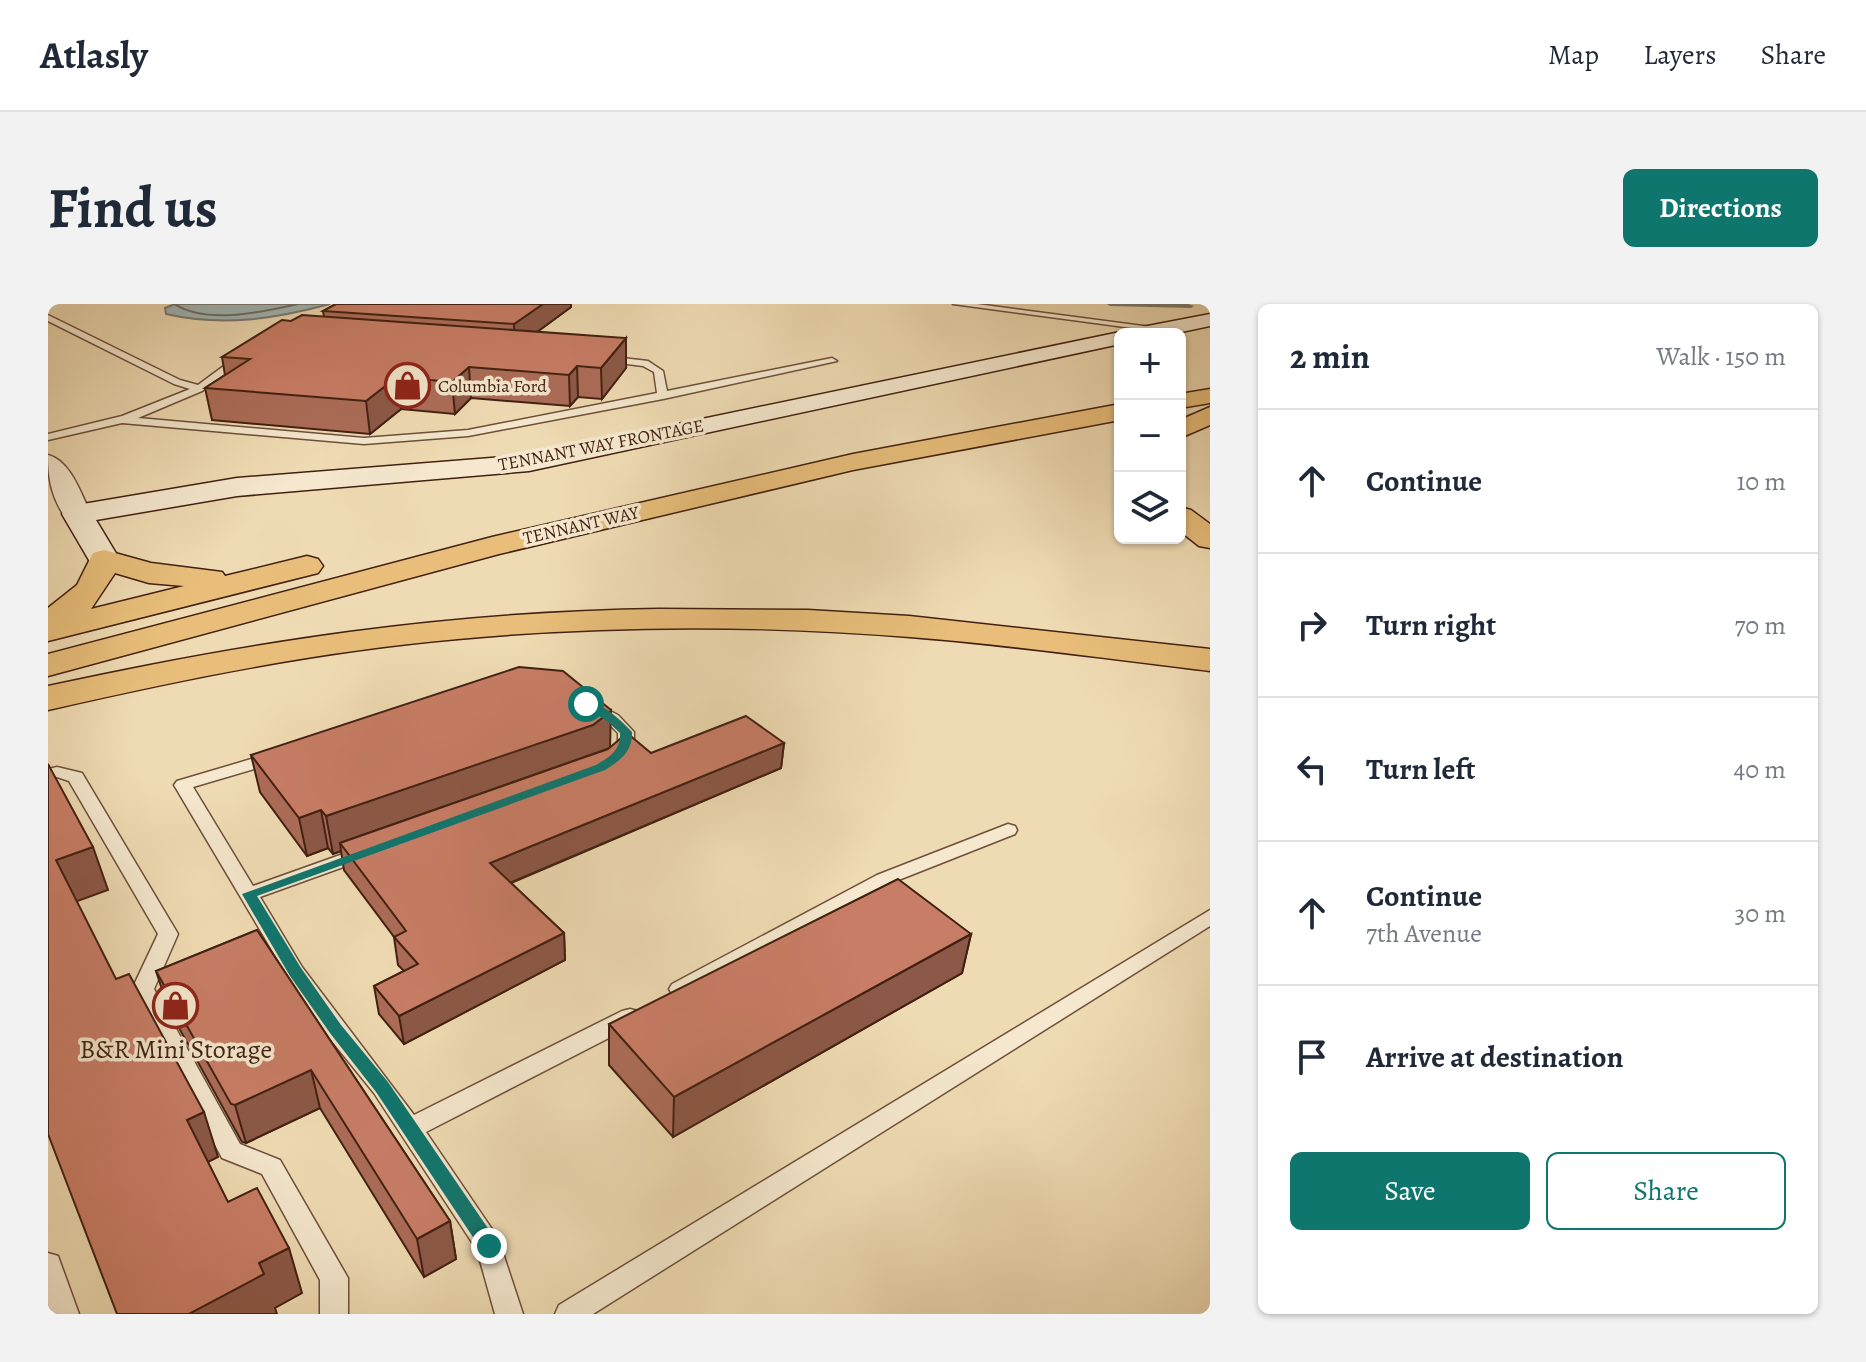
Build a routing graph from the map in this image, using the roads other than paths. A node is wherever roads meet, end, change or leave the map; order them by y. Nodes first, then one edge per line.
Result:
1 (957, 304) edge
2 (48, 318) edge
3 (1210, 320) edge
4 (1154, 328) edge
5 (1167, 328) edge
6 (1114, 339) edge
7 (249, 352) edge
8 (601, 359) edge
9 (832, 361) dead end
10 (1210, 383) edge
11 (1186, 386) edge
12 (199, 389) junction
13 (663, 396) junction
14 (1210, 396) edge
15 (1114, 398) edge
16 (1186, 400) edge
17 (1114, 413) edge
18 (1210, 415) edge
19 (124, 420) junction
20 (1186, 427) edge
21 (48, 437) edge
22 (51, 472) edge
23 (77, 514) junction
24 (1186, 521) edge
25 (1210, 539) edge
26 (104, 560) junction
27 (256, 578) junction
28 (48, 622) edge
29 (48, 630) edge
30 (1210, 660) edge
31 (48, 665) edge
32 (48, 698) edge
33 (571, 699) edge
34 (288, 753) edge
35 (601, 768) edge
36 (48, 774) edge
37 (1008, 830) dead end
38 (379, 848) edge
39 (249, 894) junction
40 (1210, 917) edge
41 (411, 1128) junction
42 (48, 1265) edge
43 (65, 1314) edge
44 (334, 1314) edge
45 (509, 1314) edge
46 (569, 1314) edge

1 - 4 lane
2 - 12 lane
3 - 5 main road
6 - 23 main road, TENNANT WAY FRONTAGE
7 - 12 lane
8 - 13 lane
9 - 13 lane
10 - 11 main road
12 - 19 lane
13 - 19 lane
14 - 16 main road
15 - 27 main road, TENNANT WAY
17 - 31 main road, TENNANT WAY
18 - 20 main road
19 - 21 lane
22 - 23 street
23 - 26 main road
24 - 25 main road
26 - 27 main road
26 - 28 main road
27 - 29 main road, TENNANT WAY
30 - 32 main road
33 - 35 lane
34 - 39 lane
36 - 44 lane
37 - 41 lane
38 - 39 lane
39 - 41 lane
40 - 46 lane
41 - 45 lane
42 - 43 lane

